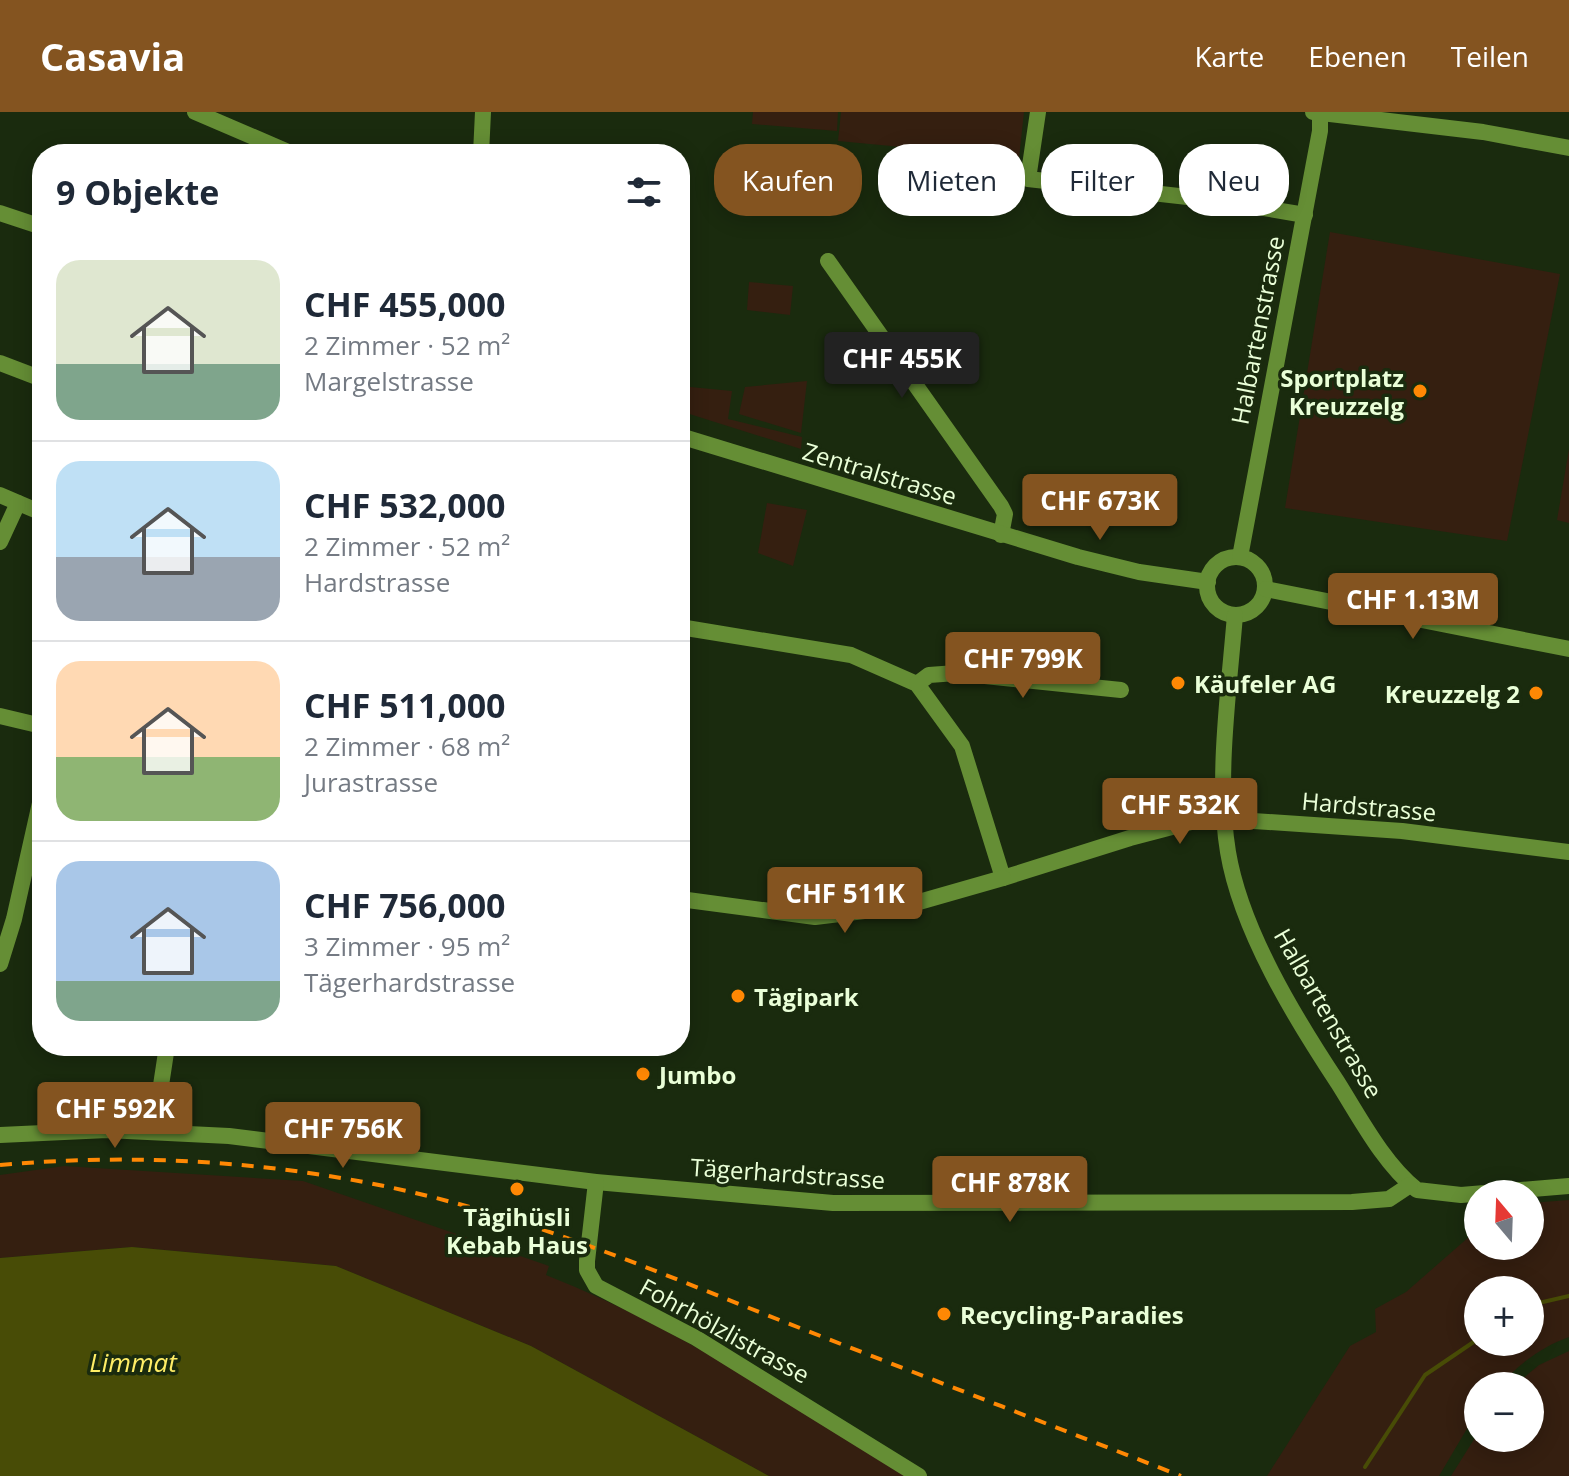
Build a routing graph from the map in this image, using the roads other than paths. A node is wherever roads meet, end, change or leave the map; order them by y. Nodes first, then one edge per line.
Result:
1 (195, 112) edge
2 (483, 112) edge
3 (1038, 112) edge
4 (1313, 112) edge
5 (1320, 112) edge
6 (270, 144) edge
7 (481, 144) edge
8 (1569, 148) edge
9 (0, 213) edge
10 (1305, 215) junction
11 (32, 224) edge
12 (828, 261) dead end
13 (0, 363) edge
14 (32, 375) edge
15 (690, 439) edge
16 (0, 495) edge
17 (18, 503) junction
18 (32, 509) edge
19 (1001, 535) junction
20 (0, 542) edge
21 (1240, 557) junction
22 (1208, 582) junction
23 (1266, 589) junction
24 (1235, 615) junction
25 (690, 629) edge
26 (1569, 649) edge
27 (917, 684) junction
28 (1121, 690) dead end
29 (0, 716) edge
30 (32, 724) edge
31 (1224, 819) junction
32 (32, 831) edge
33 (1569, 852) edge
34 (1003, 878) junction
35 (690, 900) edge
36 (4, 934) edge
37 (0, 964) edge
38 (165, 1056) edge
39 (154, 1131) junction
40 (0, 1135) edge
41 (596, 1182) junction
42 (1410, 1185) junction
43 (1569, 1186) edge
44 (919, 1476) edge

1 - 6 street
2 - 7 street
3 - 10 street
4 - 5 street
5 - 8 street
5 - 10 street, Halbartenstrasse
9 - 11 street
10 - 21 street, Halbartenstrasse
12 - 19 street
13 - 14 street
15 - 19 street, Zentralstrasse
16 - 17 street
17 - 18 street
17 - 20 street
19 - 22 street, Zentralstrasse
21 - 22 street
21 - 23 street
22 - 24 street
23 - 24 street
23 - 26 street
24 - 31 street, Halbartenstrasse
25 - 27 street
27 - 28 street
27 - 34 street
29 - 30 street
31 - 33 street, Hardstrasse
31 - 34 street, Hardstrasse
31 - 42 street, Halbartenstrasse
32 - 36 street
34 - 35 street, Hardstrasse
36 - 37 street
38 - 39 street
39 - 40 street, Tägerhardstrasse
39 - 41 street, Tägerhardstrasse
41 - 42 street, Tägerhardstrasse
41 - 44 street, Fohrhölzlistrasse
42 - 43 street

